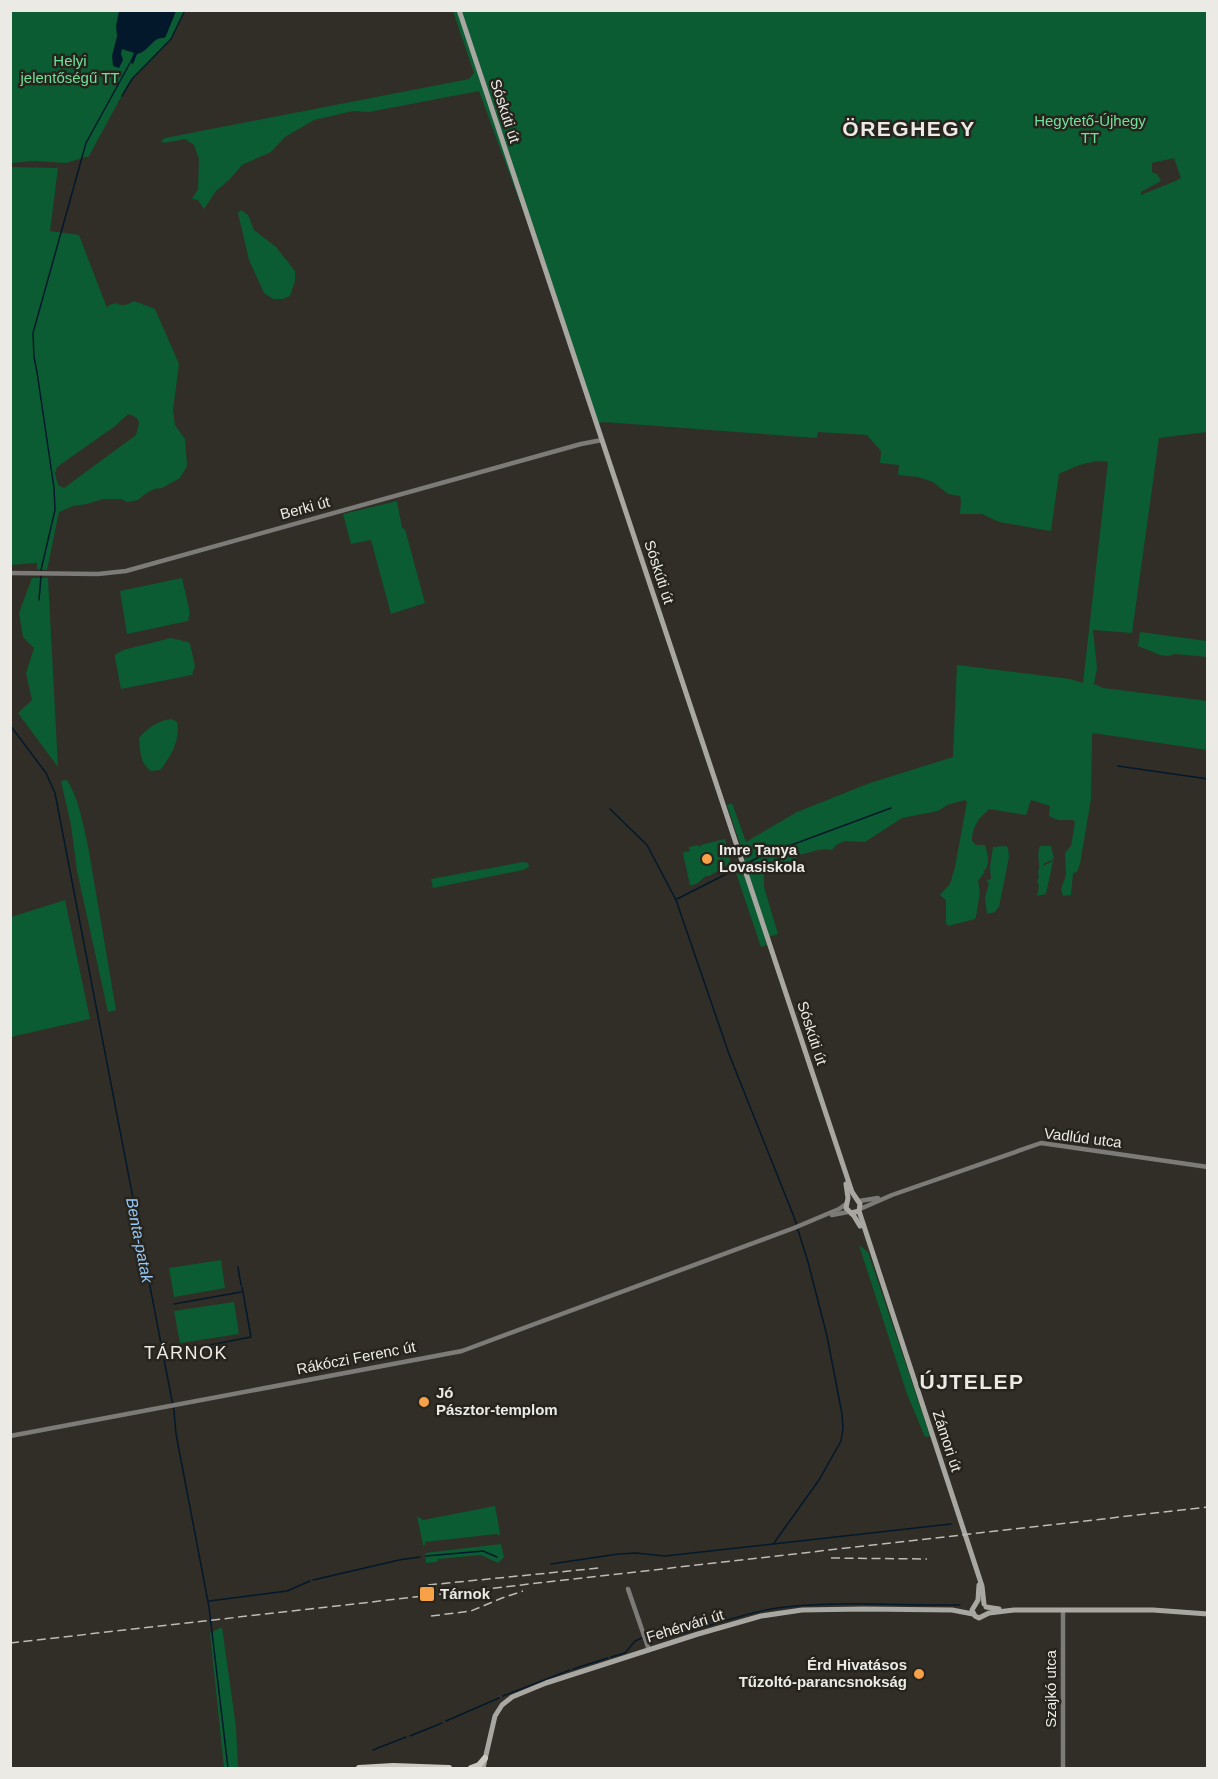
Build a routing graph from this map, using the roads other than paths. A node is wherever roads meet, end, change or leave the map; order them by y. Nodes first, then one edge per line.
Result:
1 (459, 10) edge
2 (602, 440) junction
3 (10, 573) edge
4 (836, 1142) junction
5 (1208, 1167) edge
6 (892, 1195) junction
7 (858, 1200) junction
8 (847, 1203) junction
9 (860, 1210) junction
10 (850, 1212) junction
11 (814, 1220) junction
12 (867, 1241) junction
13 (10, 1436) edge
14 (980, 1581) junction
15 (628, 1588) dead end
16 (975, 1605) junction
17 (985, 1606) junction
18 (952, 1610) junction
19 (1014, 1610) junction
20 (1063, 1610) junction
21 (973, 1614) junction
22 (986, 1614) junction
23 (1208, 1614) edge
24 (649, 1650) junction
25 (485, 1758) junction
26 (359, 1768) edge
27 (449, 1768) edge
28 (471, 1768) edge
29 (483, 1768) edge
30 (488, 1768) edge
31 (1063, 1768) edge

1 - 2 main road, Sóskúti út
2 - 3 street, Berki út
2 - 4 main road, Sóskúti út
4 - 7 main road, Sóskúti út
4 - 8 main road, Sóskúti út
5 - 6 street, Vadlúd utca
6 - 7 street, Vadlúd utca
6 - 9 street, Vadlúd utca
7 - 8 main road
7 - 9 main road
8 - 10 main road
8 - 11 street
9 - 10 main road
9 - 12 main road, Zámori út
10 - 11 street
10 - 12 main road, Zámori út
11 - 13 street, Rákóczi Ferenc út
12 - 14 main road, Zámori út
14 - 16 main road, Zámori út
14 - 17 main road, Zámori út
15 - 24 street
16 - 17 main road, Fehérvári út
16 - 18 main road, Fehérvári út
16 - 21 main road, Zámori út
17 - 19 main road
17 - 22 main road, Zámori út
18 - 21 main road, Fehérvári út
18 - 24 main road, Fehérvári út
19 - 20 main road
19 - 22 main road
20 - 23 main road
20 - 31 street, Szajkó utca
21 - 22 main road, Fehérvári út
24 - 25 main road, Fehérvári út
25 - 28 main road
25 - 29 main road, Fehérvári út
25 - 30 main road
26 - 27 main road

